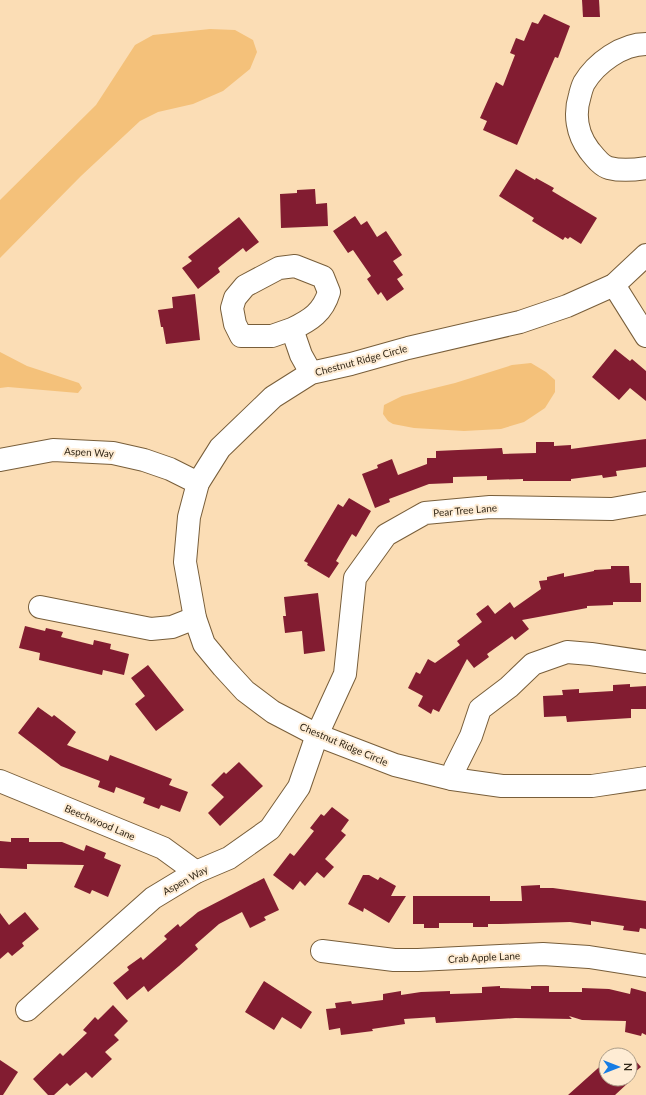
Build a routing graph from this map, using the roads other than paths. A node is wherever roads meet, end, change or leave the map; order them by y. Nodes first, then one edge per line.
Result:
1 (646, 44) edge
2 (646, 168) edge
3 (646, 255) edge
4 (614, 285) junction
5 (292, 329) dead end
6 (646, 336) edge
7 (311, 373) junction
8 (0, 460) edge
9 (198, 483) junction
10 (646, 503) edge
11 (40, 607) dead end
12 (195, 618) junction
13 (646, 662) edge
14 (317, 735) junction
15 (646, 778) edge
16 (452, 779) junction
17 (0, 781) edge
18 (196, 872) junction
19 (322, 951) dead end
20 (646, 966) edge
21 (27, 1010) dead end

1 - 2 street
3 - 4 street, Chestnut Ridge Circle
4 - 6 street
4 - 7 street, Chestnut Ridge Circle
5 - 7 street
7 - 9 street, Chestnut Ridge Circle
8 - 9 street, Aspen Way
9 - 12 street, Chestnut Ridge Circle
10 - 14 street, Pear Tree Lane
11 - 12 street
12 - 14 street, Chestnut Ridge Circle
13 - 16 street
14 - 16 street, Chestnut Ridge Circle
14 - 18 street, Aspen Way
15 - 16 street, Chestnut Ridge Circle
17 - 18 street, Beechwood Lane
18 - 21 street, Aspen Way
19 - 20 street, Crab Apple Lane

